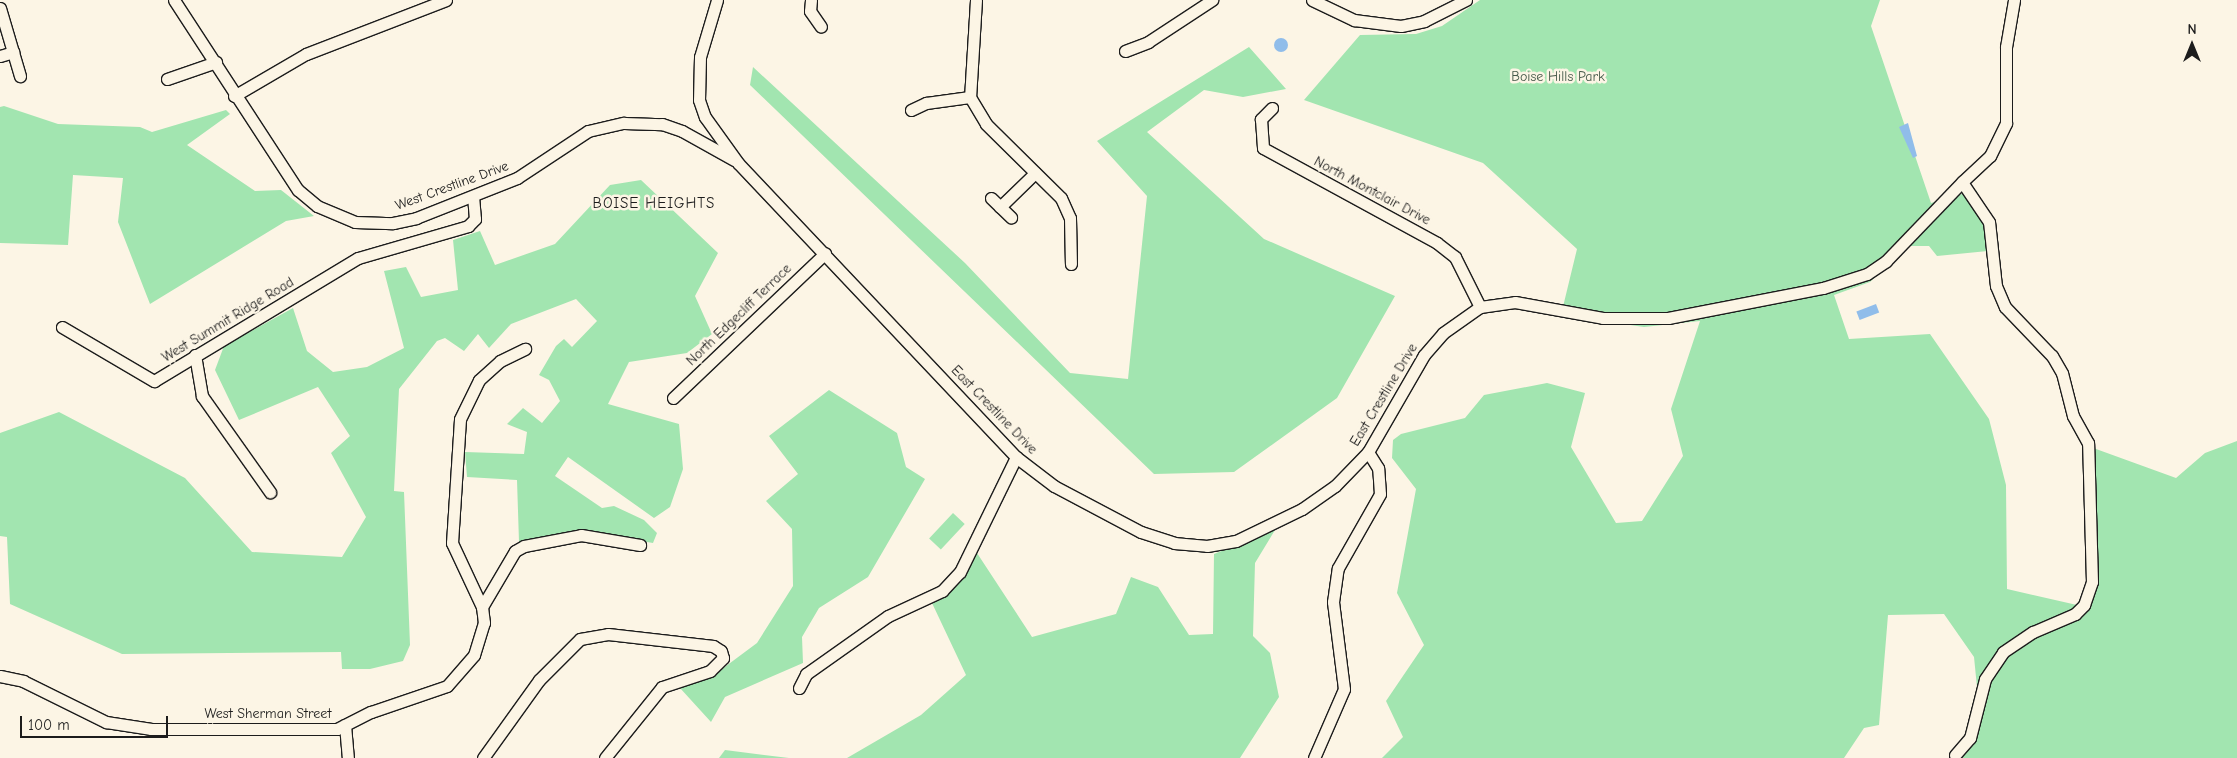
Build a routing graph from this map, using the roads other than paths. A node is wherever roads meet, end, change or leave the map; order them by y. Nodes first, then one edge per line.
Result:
1 (174, 0) edge
2 (446, 0) edge
3 (717, 0) edge
4 (812, 0) edge
5 (976, 0) edge
6 (1212, 0) edge
7 (1312, 0) edge
8 (1466, 0) edge
9 (2014, 0) edge
10 (0, 8) edge
11 (821, 27) dead end
12 (1125, 51) dead end
13 (13, 52) junction
14 (0, 56) edge
15 (216, 62) junction
16 (20, 76) dead end
17 (168, 79) dead end
18 (234, 96) junction
19 (970, 97) junction
20 (1272, 108) dead end
21 (911, 110) dead end
22 (738, 162) junction
23 (1035, 173) junction
24 (1962, 182) junction
25 (473, 197) junction
26 (992, 198) dead end
27 (1000, 207) junction
28 (1012, 218) dead end
29 (825, 253) junction
30 (1071, 264) dead end
31 (1480, 308) junction
32 (62, 327) dead end
33 (525, 349) dead end
34 (195, 355) junction
35 (673, 398) dead end
36 (1368, 452) junction
37 (1016, 457) junction
38 (270, 492) dead end
39 (640, 545) dead end
40 (482, 607) junction
41 (0, 676) edge
42 (799, 688) dead end
43 (345, 725) junction
44 (1955, 755) dead end
45 (348, 758) edge
46 (483, 758) edge
47 (605, 758) edge
48 (1314, 758) edge

1 - 15 street, West Crestline Drive
2 - 18 street
3 - 22 street
4 - 11 street
5 - 19 street
6 - 12 street
7 - 8 street
9 - 24 street, East Crestline Drive
10 - 13 street
13 - 14 street
13 - 16 street
15 - 17 street
15 - 18 street, West Crestline Drive
18 - 25 street, West Crestline Drive
19 - 21 street
19 - 23 street
20 - 31 street, North Montclair Drive
22 - 25 street, West Crestline Drive
22 - 29 street, East Crestline Drive
23 - 27 street
23 - 30 street
24 - 31 street, East Crestline Drive
24 - 44 street
25 - 34 street, West Summit Ridge Road
26 - 27 street
27 - 28 street
29 - 35 street, North Edgecliff Terrace
29 - 37 street, East Crestline Drive
31 - 36 street, East Crestline Drive
32 - 34 street, West Summit Ridge Road
33 - 40 street
34 - 38 street
36 - 37 street, East Crestline Drive
36 - 48 street
37 - 42 street
39 - 40 street
40 - 43 street, West Sherman Street
41 - 43 street, West Sherman Street
43 - 45 street
46 - 47 street

